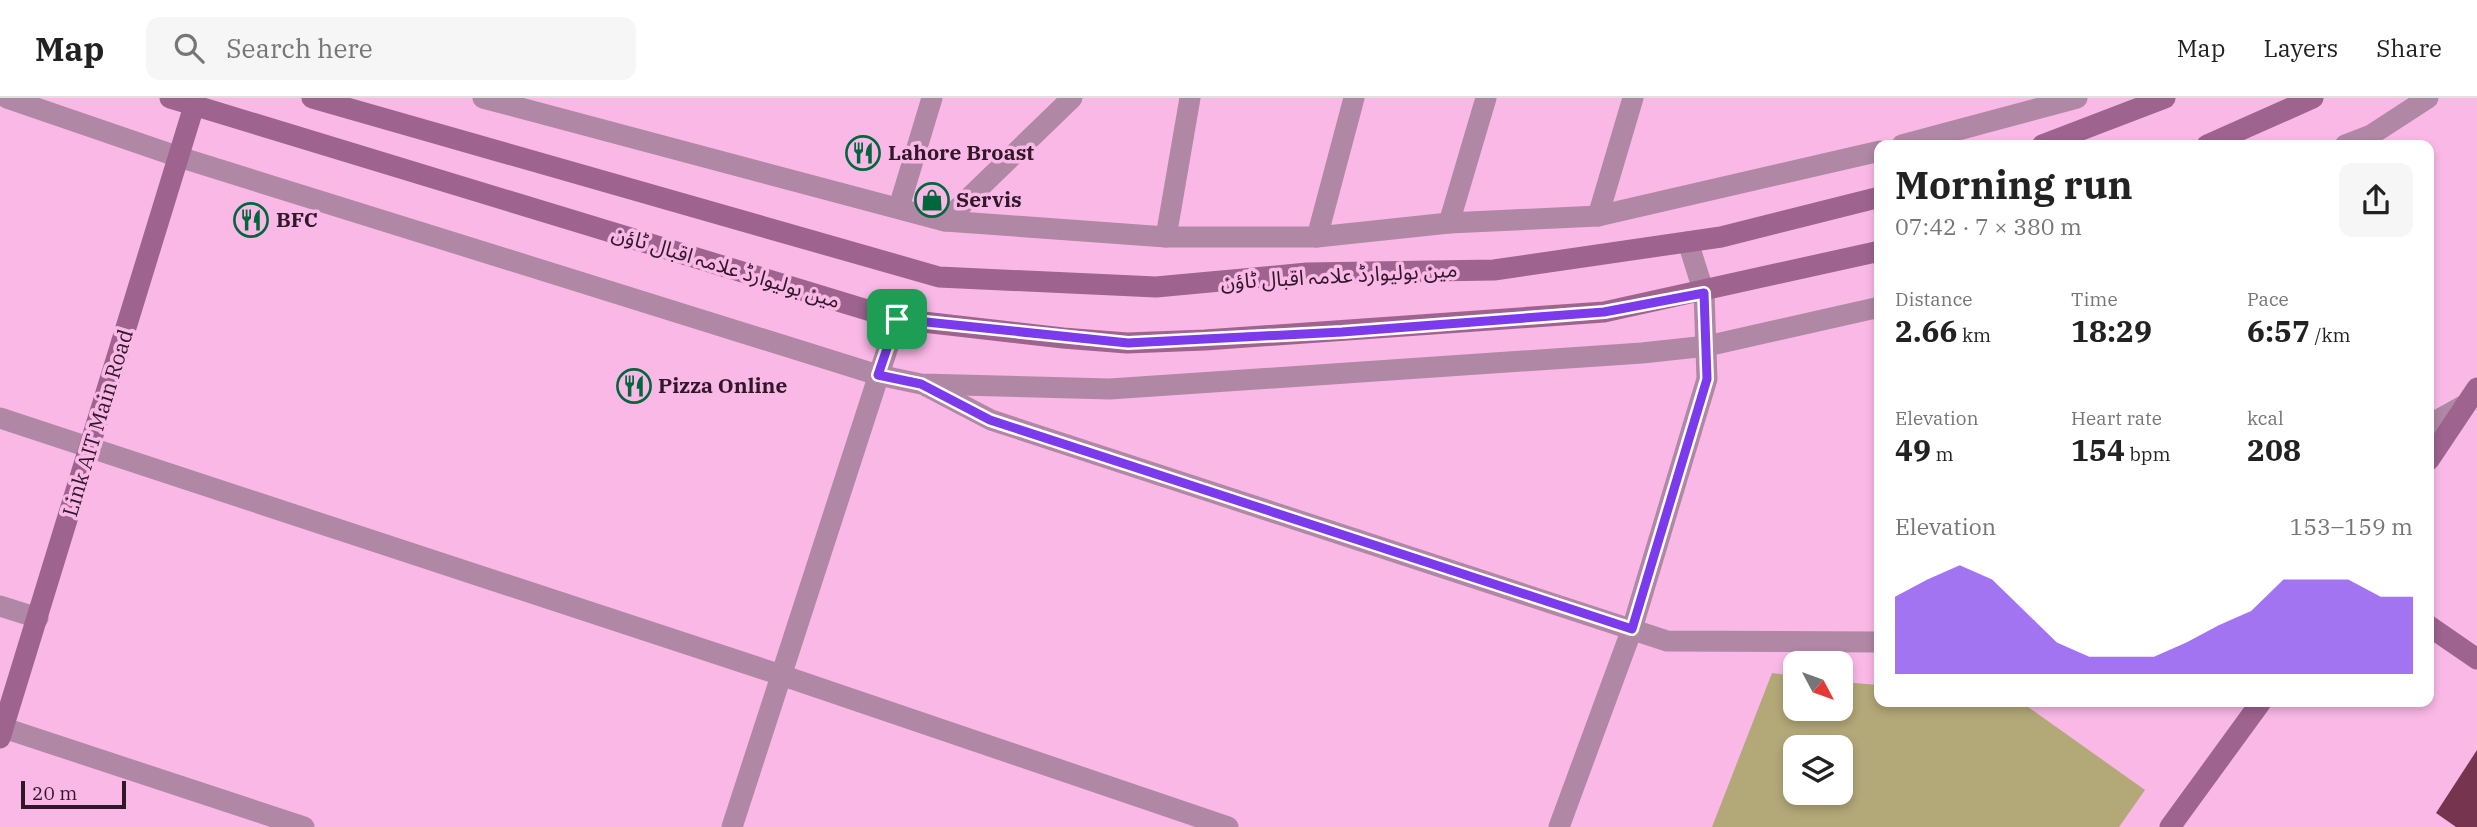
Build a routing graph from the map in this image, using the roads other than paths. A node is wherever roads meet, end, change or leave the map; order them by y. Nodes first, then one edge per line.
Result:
1 (7, 98) edge
2 (170, 98) edge
3 (312, 98) edge
4 (483, 98) edge
5 (932, 98) edge
6 (1072, 98) edge
7 (1190, 98) edge
8 (1354, 98) edge
9 (1486, 98) edge
10 (1633, 98) edge
11 (2077, 98) edge
12 (2165, 98) edge
13 (2313, 98) edge
14 (2428, 98) edge
15 (194, 106) junction
16 (363, 106) edge
17 (1921, 140) edge
18 (2055, 140) edge
19 (2218, 140) edge
20 (2358, 140) edge
21 (1874, 152) edge
22 (179, 157) junction
23 (1874, 199) edge
24 (899, 206) junction
25 (1598, 216) junction
26 (945, 221) junction
27 (1449, 223) junction
28 (1166, 237) junction
29 (1317, 237) junction
30 (1688, 242) junction
31 (1874, 252) edge
32 (1704, 293) junction
33 (1874, 308) edge
34 (897, 319) junction
35 (1707, 346) junction
36 (878, 375) junction
37 (921, 384) junction
38 (2477, 388) edge
39 (2463, 407) junction
40 (0, 418) edge
41 (2434, 422) edge
42 (91, 447) junction
43 (2434, 452) edge
44 (0, 606) edge
45 (38, 618) junction
46 (1632, 629) junction
47 (2434, 629) edge
48 (1874, 642) edge
49 (2477, 659) edge
50 (781, 676) junction
51 (2257, 707) edge
52 (2, 733) edge
53 (304, 827) edge
54 (732, 827) edge
55 (1227, 827) edge
56 (1559, 827) edge
57 (2170, 827) edge

1 - 22 street
2 - 15 main road, مین بولیوارڈ علامہ اقبال ٹاؤن
3 - 16 main road, مین بولیوارڈ علامہ اقبال ٹاؤن
4 - 24 street
5 - 24 street
6 - 26 street
7 - 28 street
8 - 29 street
9 - 27 street
10 - 25 street
11 - 17 street
12 - 18 main road
13 - 19 main road
14 - 20 street
15 - 22 main road, Link AIT Main Road
15 - 34 main road, مین بولیوارڈ علامہ اقبال ٹاؤن
16 - 30 main road, مین بولیوارڈ علامہ اقبال ٹاؤن
21 - 25 street
22 - 36 street
22 - 42 main road, Link AIT Main Road
23 - 30 main road, مین بولیوارڈ علامہ اقبال ٹاؤن
24 - 26 street
25 - 27 street
26 - 28 street
27 - 29 street
28 - 29 street
30 - 32 street
31 - 32 main road, مین بولیوارڈ علامہ اقبال ٹاؤن
32 - 34 main road, مین بولیوارڈ علامہ اقبال ٹاؤن
32 - 35 street
33 - 35 street
34 - 36 street
35 - 37 street
35 - 46 street
36 - 37 street
36 - 50 street
37 - 46 street
38 - 39 main road
39 - 41 street
39 - 43 main road
40 - 42 street
42 - 45 main road, Link AIT Main Road
42 - 50 street
44 - 45 street
45 - 52 main road, Link AIT Main Road
46 - 48 street
46 - 56 street
47 - 49 main road
50 - 54 street
50 - 55 street
51 - 57 main road
52 - 53 street

